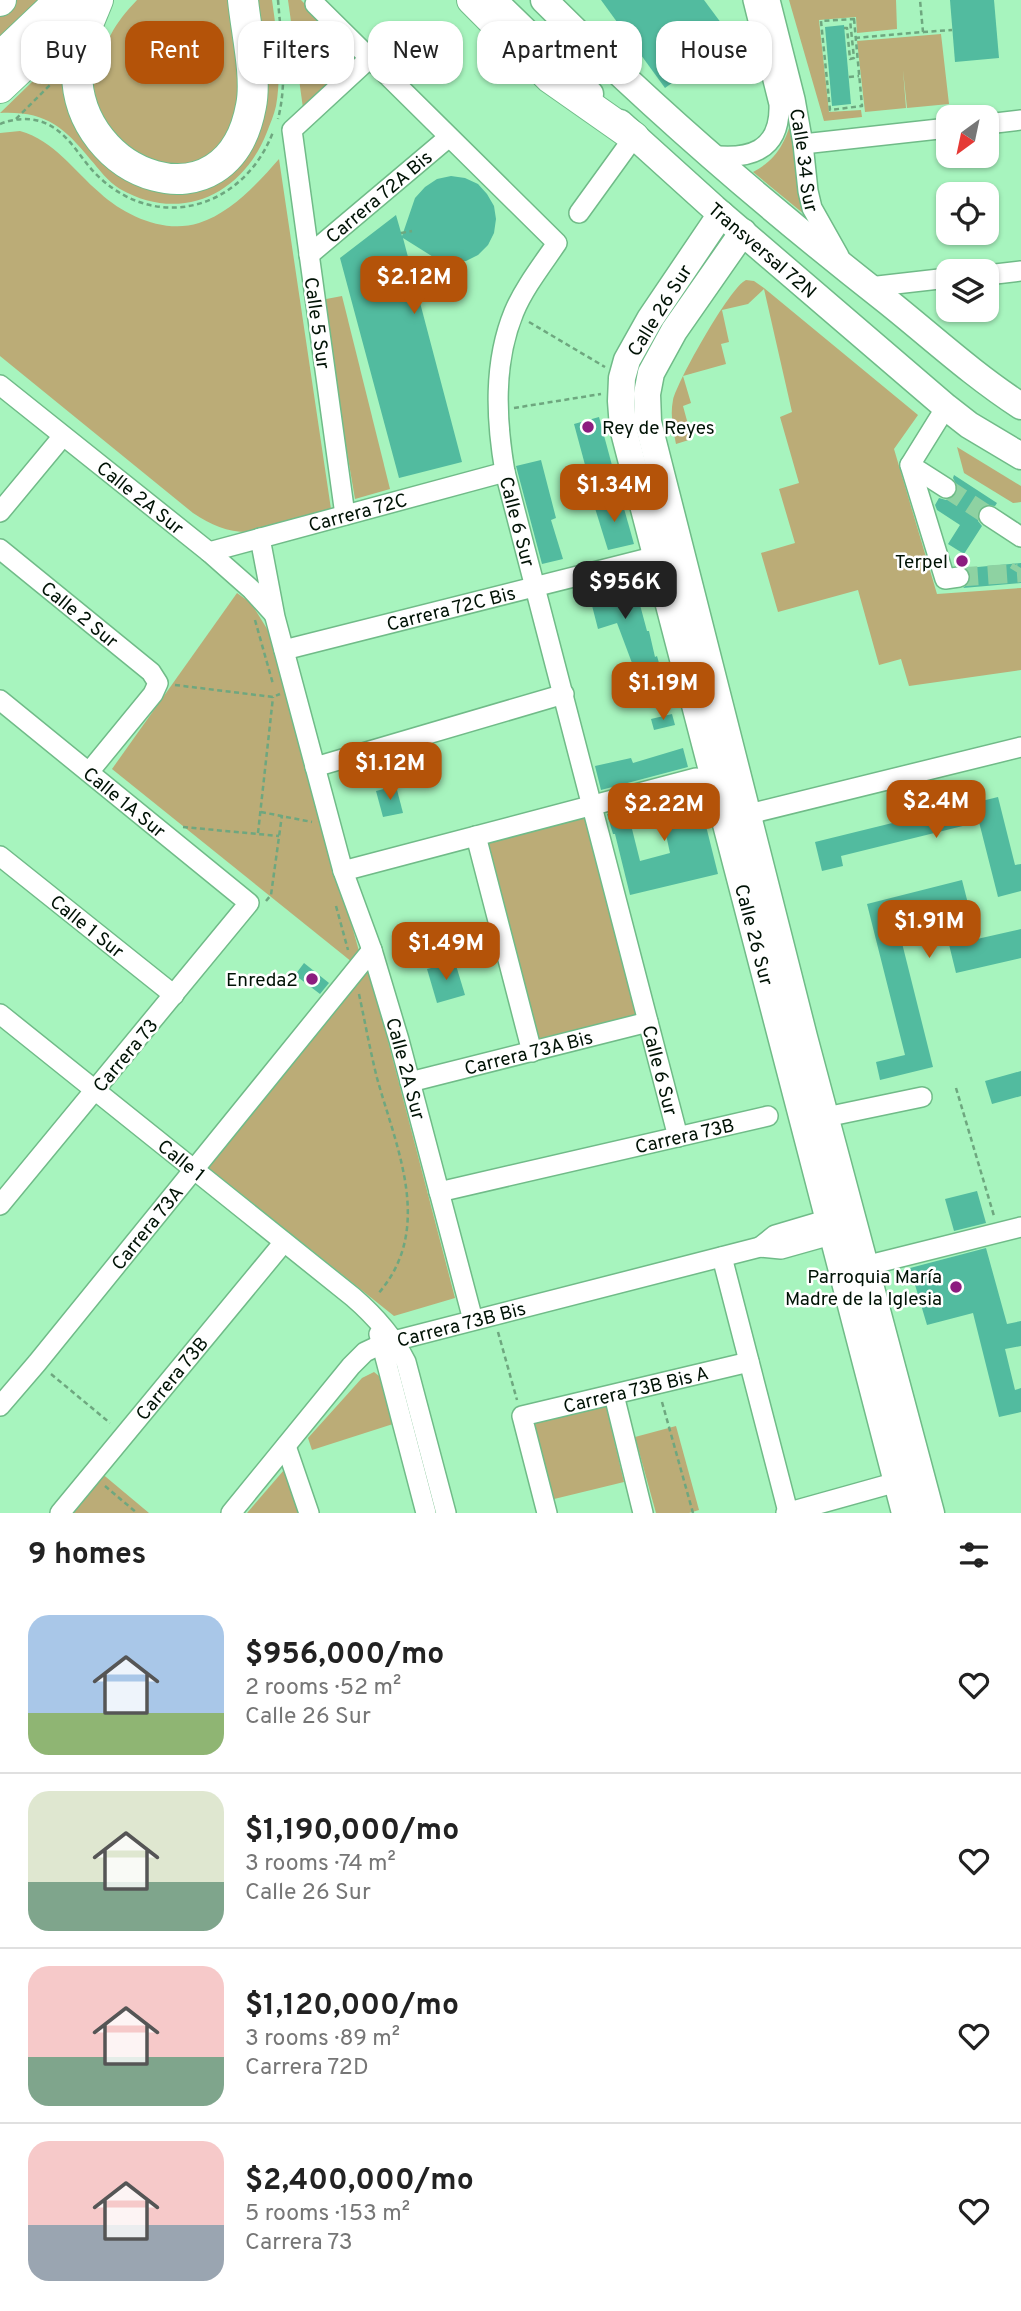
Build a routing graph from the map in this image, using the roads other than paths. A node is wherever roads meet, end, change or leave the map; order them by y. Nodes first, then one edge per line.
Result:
1 (60, 0) edge
2 (93, 0) edge
3 (98, 0) edge
4 (243, 0) edge
5 (472, 0) edge
6 (493, 0) edge
7 (544, 0) edge
8 (753, 0) edge
9 (770, 0) edge
10 (315, 4) dead end
11 (368, 56) edge
12 (0, 57) edge
13 (368, 60) edge
14 (396, 84) edge
15 (0, 88) edge
16 (1021, 120) edge
17 (999, 123) edge
18 (936, 129) edge
19 (449, 137) junction
20 (634, 137) junction
21 (803, 144) junction
22 (709, 155) junction
23 (579, 213) dead end
24 (721, 214) junction
25 (743, 232) junction
26 (309, 255) junction
27 (1021, 271) edge
28 (999, 274) edge
29 (936, 278) edge
30 (860, 280) junction
31 (0, 385) edge
32 (1021, 406) edge
33 (946, 407) junction
34 (636, 425) junction
35 (63, 436) junction
36 (1021, 456) edge
37 (910, 465) junction
38 (505, 472) junction
39 (946, 488) tunnel mouth
40 (0, 512) edge
41 (345, 515) junction
42 (989, 516) tunnel mouth
43 (1021, 537) edge
44 (260, 538) junction
45 (0, 549) edge
46 (209, 552) junction
47 (657, 556) junction
48 (959, 577) dead end
49 (535, 585) junction
50 (275, 617) junction
51 (284, 650) junction
52 (564, 694) junction
53 (0, 700) edge
54 (1021, 747) edge
55 (315, 767) junction
56 (89, 772) junction
57 (696, 778) dead end
58 (592, 805) junction
59 (736, 817) junction
60 (476, 836) junction
61 (0, 856) edge
62 (342, 871) junction
63 (249, 903) joint
64 (372, 950) junction
65 (174, 995) junction
66 (0, 1014) edge
67 (648, 1022) junction
68 (532, 1052) junction
69 (410, 1082) junction
70 (96, 1091) junction
71 (922, 1097) dead end
72 (768, 1116) dead end
73 (826, 1117) junction
74 (678, 1137) junction
75 (193, 1170) junction
76 (439, 1192) junction
77 (0, 1205) edge
78 (842, 1223) junction
79 (1021, 1227) edge
80 (284, 1242) junction
81 (722, 1257) junction
82 (865, 1266) junction
83 (473, 1320) junction
84 (388, 1342) junction
85 (749, 1362) junction
86 (614, 1395) junction
87 (0, 1406) edge
88 (286, 1446) junction
89 (897, 1482) junction
90 (60, 1513) edge
91 (231, 1513) edge
92 (309, 1513) edge
93 (426, 1513) edge
94 (446, 1513) edge
95 (547, 1513) edge
96 (643, 1513) edge
97 (787, 1513) edge
98 (905, 1513) edge
99 (931, 1513) edge

1 - 12 highway
2 - 15 highway
3 - 4 highway
5 - 20 highway
6 - 20 main road, Transversal 72N
7 - 22 main road, Transversal 72N
8 - 22 street, Calle 34 Sur
9 - 21 street, Calle 34 Sur
10 - 11 street, Calle 6 Sur
13 - 26 street, Calle 5 Sur
14 - 19 street, Calle 6 Sur
16 - 17 street
18 - 21 street
19 - 26 street, Carrera 72A Bis
19 - 38 street, Calle 6 Sur
20 - 23 street
20 - 24 main road, Transversal 72N
21 - 30 street, Calle 34 Sur
22 - 30 main road, Transversal 72N
24 - 25 main road, Transversal 72N
24 - 34 main road, Calle 26 Sur
25 - 33 main road, Transversal 72N
25 - 34 main road, Calle 26 Sur
26 - 41 street, Calle 5 Sur
27 - 28 street
29 - 30 street
30 - 32 main road, Transversal 72N
31 - 35 street, Calle 2A Sur
33 - 36 main road, Transversal 72N
33 - 37 street
34 - 47 main road, Calle 26 Sur
34 - 59 main road, Calle 26 Sur
35 - 40 street
35 - 46 street, Calle 2A Sur
37 - 39 street
37 - 48 street
38 - 41 street, Carrera 72C
38 - 49 street, Calle 6 Sur
41 - 44 street, Carrera 72C
42 - 43 street
44 - 46 street, Carrera 72C
44 - 50 street, Calle 2A Sur
45 - 56 street, Calle 2 Sur
46 - 50 street, Calle 2A Sur
47 - 49 street, Carrera 72C Bis
47 - 59 main road, Calle 26 Sur
49 - 51 street, Carrera 72C Bis
49 - 52 street, Calle 6 Sur
50 - 51 street, Calle 2A Sur
51 - 55 street, Calle 2A Sur
52 - 55 street
52 - 58 street, Calle 6 Sur
53 - 56 street, Calle 1A Sur
54 - 59 street
55 - 62 street, Calle 2A Sur
56 - 63 street, Calle 1A Sur
57 - 58 street
58 - 60 street
58 - 67 street, Calle 6 Sur
59 - 73 main road, Calle 26 Sur
59 - 78 main road, Calle 26 Sur
60 - 62 street
60 - 68 street
61 - 65 street, Calle 1 Sur
62 - 64 street, Calle 2A Sur
63 - 65 street, Carrera 73
64 - 69 street, Calle 2A Sur
64 - 75 street, Carrera 73A
65 - 70 street, Carrera 73
66 - 70 street, Calle 1
67 - 68 street, Carrera 73A Bis
67 - 74 street, Calle 6 Sur
68 - 69 street, Carrera 73A Bis
69 - 76 street, Calle 2A Sur
70 - 75 street, Calle 1
70 - 77 street, Carrera 73
71 - 73 street
72 - 74 street, Carrera 73B
73 - 78 main road, Calle 26 Sur
74 - 76 street, Carrera 73B
75 - 80 street, Calle 1
75 - 87 street, Carrera 73A
76 - 83 street, Calle 2A Sur
78 - 81 street, Carrera 73B Bis
78 - 82 main road, Calle 26 Sur
78 - 89 main road, Calle 26 Sur
79 - 82 street
80 - 84 street, Calle 1
80 - 90 street, Carrera 73B
81 - 83 street, Carrera 73B Bis
81 - 85 street
82 - 99 main road, Calle 26 Sur
83 - 84 street, Carrera 73B Bis
84 - 88 street, Carrera 73B Bis
84 - 93 street, Calle 1
84 - 94 street, Calle 1
85 - 86 street, Carrera 73B Bis A
85 - 97 street
86 - 95 street, Carrera 73B Bis A
86 - 96 street
88 - 91 street, Carrera 73B Bis
88 - 92 street
89 - 97 street
89 - 98 main road, Calle 26 Sur

